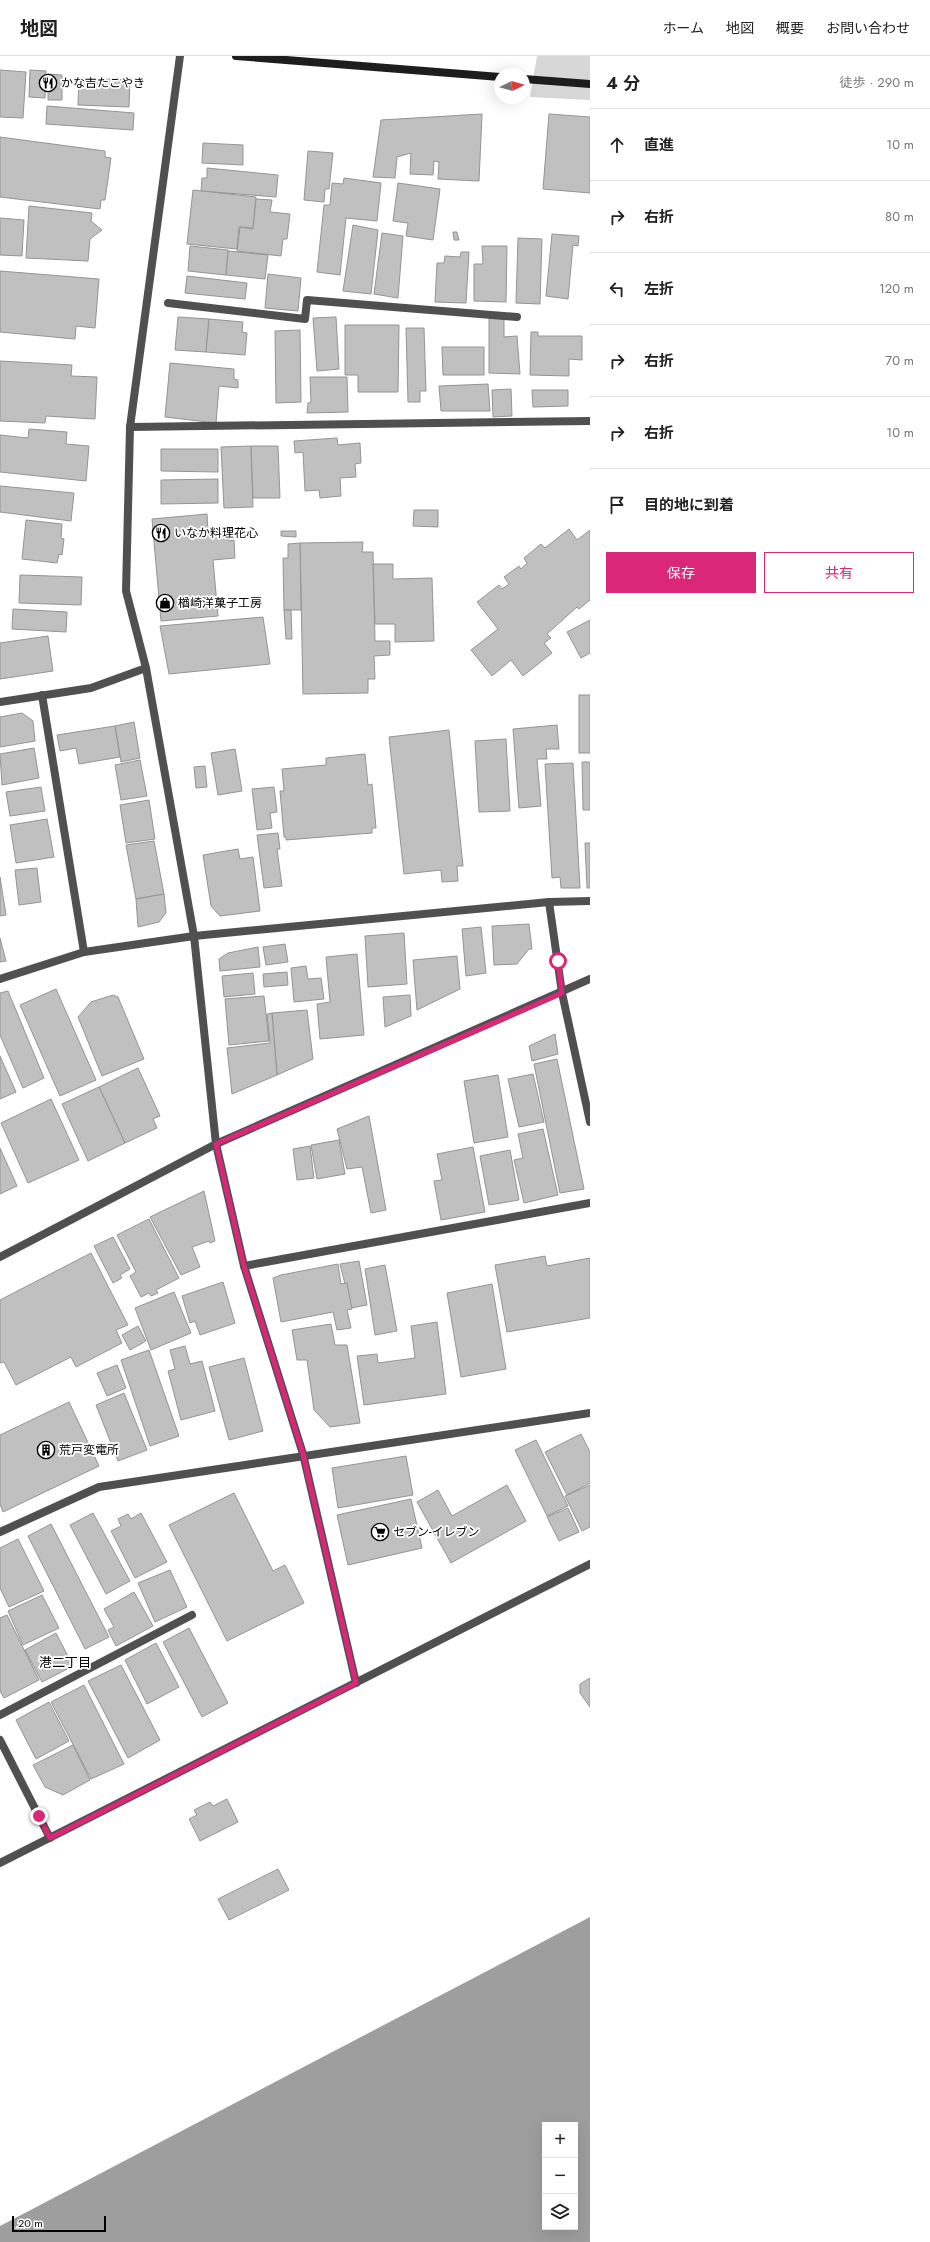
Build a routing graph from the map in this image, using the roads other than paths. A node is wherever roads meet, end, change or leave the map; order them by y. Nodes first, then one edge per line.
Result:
1 (180, 56) edge
2 (236, 56) edge
3 (494, 77) edge
4 (530, 79) edge
5 (590, 84) edge
6 (168, 303) dead end
7 (517, 317) dead end
8 (590, 421) edge
9 (130, 427) junction
10 (146, 668) junction
11 (42, 695) junction
12 (0, 702) edge
13 (590, 901) edge
14 (549, 902) junction
15 (194, 936) junction
16 (84, 952) junction
17 (0, 979) edge
18 (590, 979) edge
19 (562, 993) junction
20 (590, 1122) edge
21 (216, 1144) junction
22 (590, 1203) edge
23 (0, 1257) edge
24 (244, 1266) junction
25 (590, 1413) edge
26 (303, 1454) junction
27 (0, 1532) edge
28 (590, 1564) edge
29 (192, 1615) dead end
30 (356, 1683) junction
31 (0, 1715) edge
32 (0, 1740) edge
33 (50, 1838) junction
34 (0, 1863) edge

1 - 9 street
2 - 3 main road
4 - 5 main road
6 - 7 street
8 - 9 street
9 - 10 street
10 - 11 street
10 - 15 street
11 - 12 street
11 - 16 street
13 - 14 street
14 - 15 street
14 - 19 street
15 - 16 street
15 - 21 street
16 - 17 street
18 - 19 street
19 - 20 street
19 - 21 street
21 - 23 street
21 - 24 street
22 - 24 street
24 - 26 street
25 - 26 street
26 - 27 street
26 - 30 street
28 - 30 street
29 - 31 street
30 - 33 street
32 - 33 street
33 - 34 street

